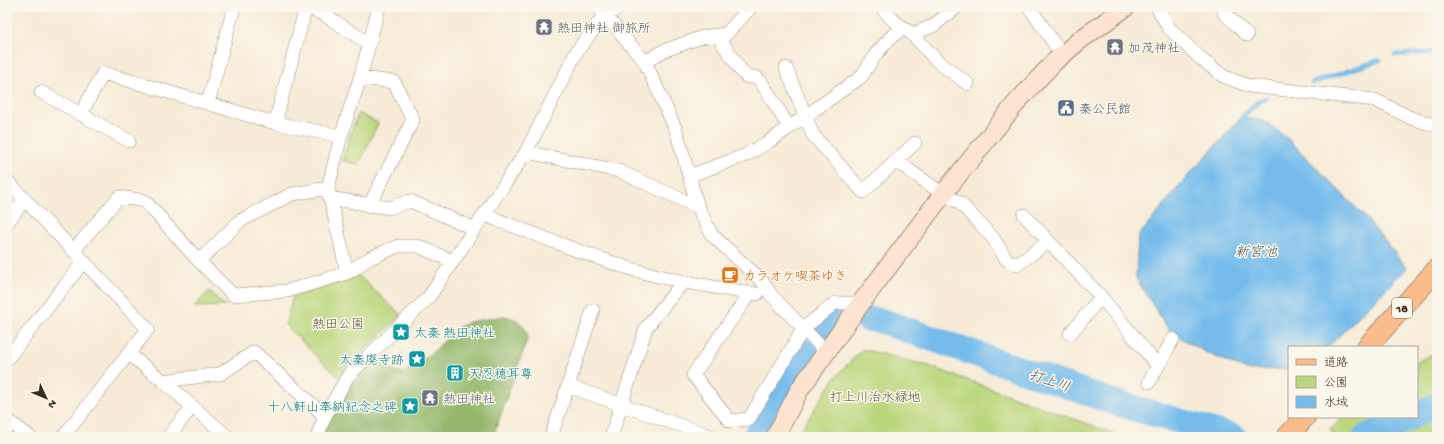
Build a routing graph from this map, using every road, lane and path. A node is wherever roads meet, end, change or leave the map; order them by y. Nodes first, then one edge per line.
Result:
1 (234, 7) edge
2 (307, 7) edge
3 (379, 7) edge
4 (620, 7) edge
5 (751, 7) edge
6 (881, 7) edge
7 (957, 7) edge
8 (1028, 7) edge
9 (1126, 7) edge
10 (1157, 7) edge
11 (1230, 7) edge
12 (601, 12) edge
13 (908, 31) junction
14 (718, 35) junction
15 (1247, 35) dead end
16 (369, 44) junction
17 (1062, 55) junction
18 (645, 62) junction
19 (786, 68) dead end
20 (360, 78) junction
21 (968, 84) dead end
22 (41, 92) dead end
23 (208, 103) junction
24 (81, 114) junction
25 (805, 115) junction
26 (275, 123) junction
27 (1437, 126) edge
28 (789, 127) junction
29 (341, 136) junction
30 (129, 141) dead end
31 (914, 143) dead end
32 (526, 152) junction
33 (896, 161) junction
34 (689, 176) junction
35 (7, 182) edge
36 (328, 193) junction
37 (943, 194) junction
38 (25, 199) junction
39 (369, 206) junction
40 (698, 207) junction
41 (485, 214) junction
42 (1024, 215) dead end
43 (7, 223) edge
44 (474, 229) junction
45 (1048, 242) junction
46 (74, 250) junction
47 (84, 261) junction
48 (198, 261) junction
49 (452, 261) junction
50 (1437, 269) edge
51 (347, 273) junction
52 (683, 282) junction
53 (750, 293) junction
54 (771, 296) junction
55 (1101, 297) junction
56 (861, 303) junction
57 (593, 310) dead end
58 (804, 328) junction
59 (1070, 334) dead end
60 (1173, 339) dead end
61 (1368, 346) edge
62 (826, 352) junction
63 (128, 354) junction
64 (7, 359) edge
65 (1158, 366) junction
66 (163, 380) junction
67 (1149, 382) dead end
68 (568, 386) junction
69 (622, 404) junction
70 (192, 407) junction
71 (325, 416) junction
72 (1304, 418) edge
73 (7, 420) edge
74 (682, 432) edge
75 (30, 437) edge
76 (63, 437) edge
77 (168, 437) edge
78 (228, 437) edge
79 (317, 437) edge
80 (551, 437) edge
81 (611, 437) edge
82 (713, 437) edge
83 (774, 437) edge
84 (1287, 437) edge

1 - 23 street
2 - 16 street
2 - 26 street
3 - 16 street
4 - 12 street
5 - 14 street
6 - 13 street
7 - 13 street
8 - 17 street
9 - 17 street
10 - 27 street
11 - 15 street
12 - 18 street
12 - 32 street
13 - 21 street
13 - 25 street
14 - 18 street
14 - 28 street
16 - 20 street
17 - 37 street
18 - 34 street
19 - 25 street
20 - 29 street
20 - 39 street
22 - 24 street
23 - 24 street
23 - 26 street
24 - 30 street
25 - 28 street
25 - 33 street
26 - 29 street
28 - 34 street
29 - 36 street
31 - 33 street
32 - 40 street
32 - 41 street
33 - 37 street
34 - 40 street
35 - 38 street
36 - 39 street
36 - 48 street
36 - 51 street
37 - 45 street
37 - 56 street
38 - 43 street
38 - 46 street
39 - 44 street
40 - 54 street
41 - 44 street
41 - 52 street
42 - 45 street
44 - 49 street
45 - 55 street
46 - 47 street
46 - 48 street
47 - 63 street
47 - 64 street
48 - 51 street
49 - 51 street
49 - 71 street
50 - 61 main road, 18
52 - 53 street
52 - 69 street
53 - 54 street
53 - 58 street
54 - 58 street
55 - 59 street
55 - 65 street
56 - 58 street
56 - 62 street
57 - 68 street
58 - 62 street
60 - 65 street
62 - 83 street
63 - 66 street
63 - 76 street
65 - 67 street
66 - 70 street
66 - 71 street
68 - 69 street
68 - 80 street
69 - 74 street
69 - 81 street
70 - 77 street
70 - 78 street
71 - 79 street
72 - 84 main road
73 - 75 street
74 - 82 street

